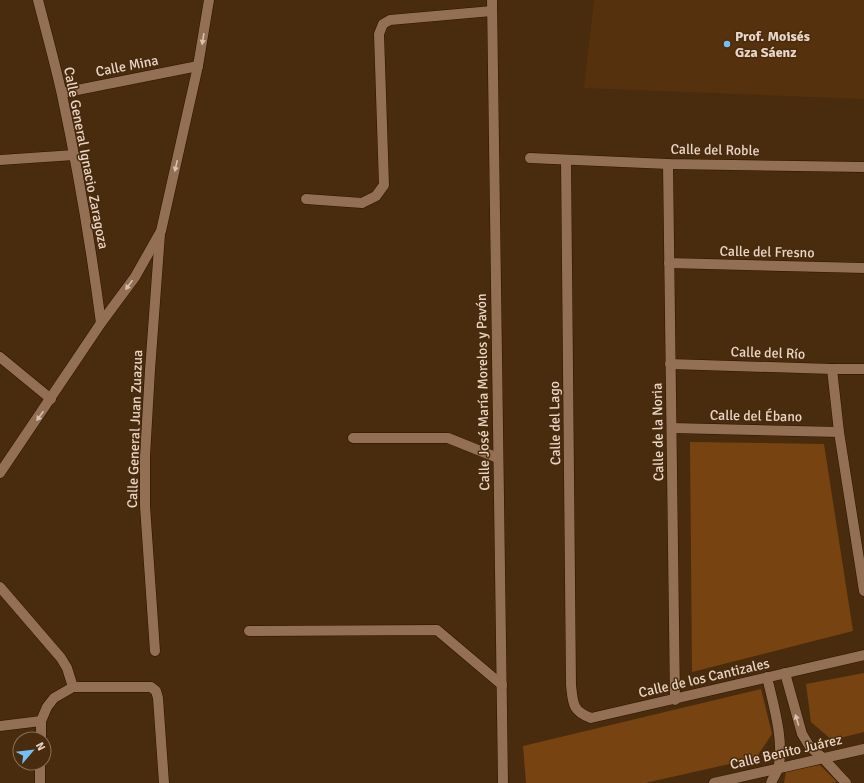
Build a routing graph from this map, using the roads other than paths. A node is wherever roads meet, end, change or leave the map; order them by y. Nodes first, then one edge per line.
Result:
1 (38, 0) edge
2 (209, 0) edge
3 (492, 0) edge
4 (492, 11) junction
5 (198, 66) junction
6 (62, 93) junction
7 (74, 155) junction
8 (530, 158) dead end
9 (0, 160) edge
10 (566, 160) junction
11 (668, 164) junction
12 (864, 167) edge
13 (306, 199) dead end
14 (160, 231) junction
15 (669, 263) junction
16 (864, 268) edge
17 (101, 324) junction
18 (0, 357) edge
19 (670, 364) junction
20 (864, 369) edge
21 (832, 370) junction
22 (51, 399) junction
23 (672, 428) junction
24 (839, 432) junction
25 (353, 438) dead end
26 (498, 458) junction
27 (0, 473) edge
28 (0, 588) edge
29 (864, 591) edge
30 (249, 632) dead end
31 (155, 652) dead end
32 (864, 655) edge
33 (785, 673) junction
34 (767, 678) junction
35 (502, 685) junction
36 (571, 685) joint
37 (73, 687) junction
38 (674, 700) junction
39 (41, 721) junction
40 (0, 726) edge
41 (41, 731) edge
42 (864, 749) edge
43 (823, 758) junction
44 (778, 769) junction
45 (40, 771) edge
46 (40, 783) edge
47 (164, 783) edge
48 (503, 783) edge
49 (714, 783) edge
50 (771, 783) edge
51 (846, 783) edge

1 - 6 street, Calle General Ignacio Zaragoza
2 -> 5 street
3 - 4 street, Calle José María Morelos y Pavón
4 - 13 street
4 - 26 street, Calle José María Morelos y Pavón
5 - 6 street, Calle Mina
5 -> 14 street
6 - 7 street, Calle General Ignacio Zaragoza
7 - 9 street
7 - 17 street, Calle General Ignacio Zaragoza
8 - 10 street, Calle del Roble
10 - 11 street, Calle del Roble
10 - 36 street, Calle del Lago
11 - 12 street, Calle del Roble
11 - 15 street, Calle de la Noria
14 -> 17 street
14 - 31 street, Calle General Juan Zuazua
15 - 16 street, Calle del Fresno
15 - 19 street, Calle de la Noria
17 - 22 street
18 - 22 street
19 - 21 street, Calle del Río
19 - 23 street, Calle de la Noria
20 - 21 street, Calle del Río
21 - 24 street
22 -> 27 street
23 - 24 street, Calle del Ébano
23 - 38 street, Calle de la Noria
24 - 29 street
25 - 26 street
26 - 35 street, Calle José María Morelos y Pavón
28 - 37 street
30 - 35 street
32 - 33 street, Calle de los Cantizales
33 - 34 street, Calle de los Cantizales
43 -> 33 street
34 - 38 street, Calle de los Cantizales
34 - 44 street
35 - 48 street, Calle José María Morelos y Pavón
36 - 38 street, Calle de los Cantizales
37 - 39 street
37 - 47 street
39 - 40 street
39 - 41 street
42 - 43 street, Calle Benito Juárez
43 - 44 street, Calle Benito Juárez
43 - 51 street
44 - 49 street, Calle Benito Juárez
44 - 50 street
45 - 46 street

